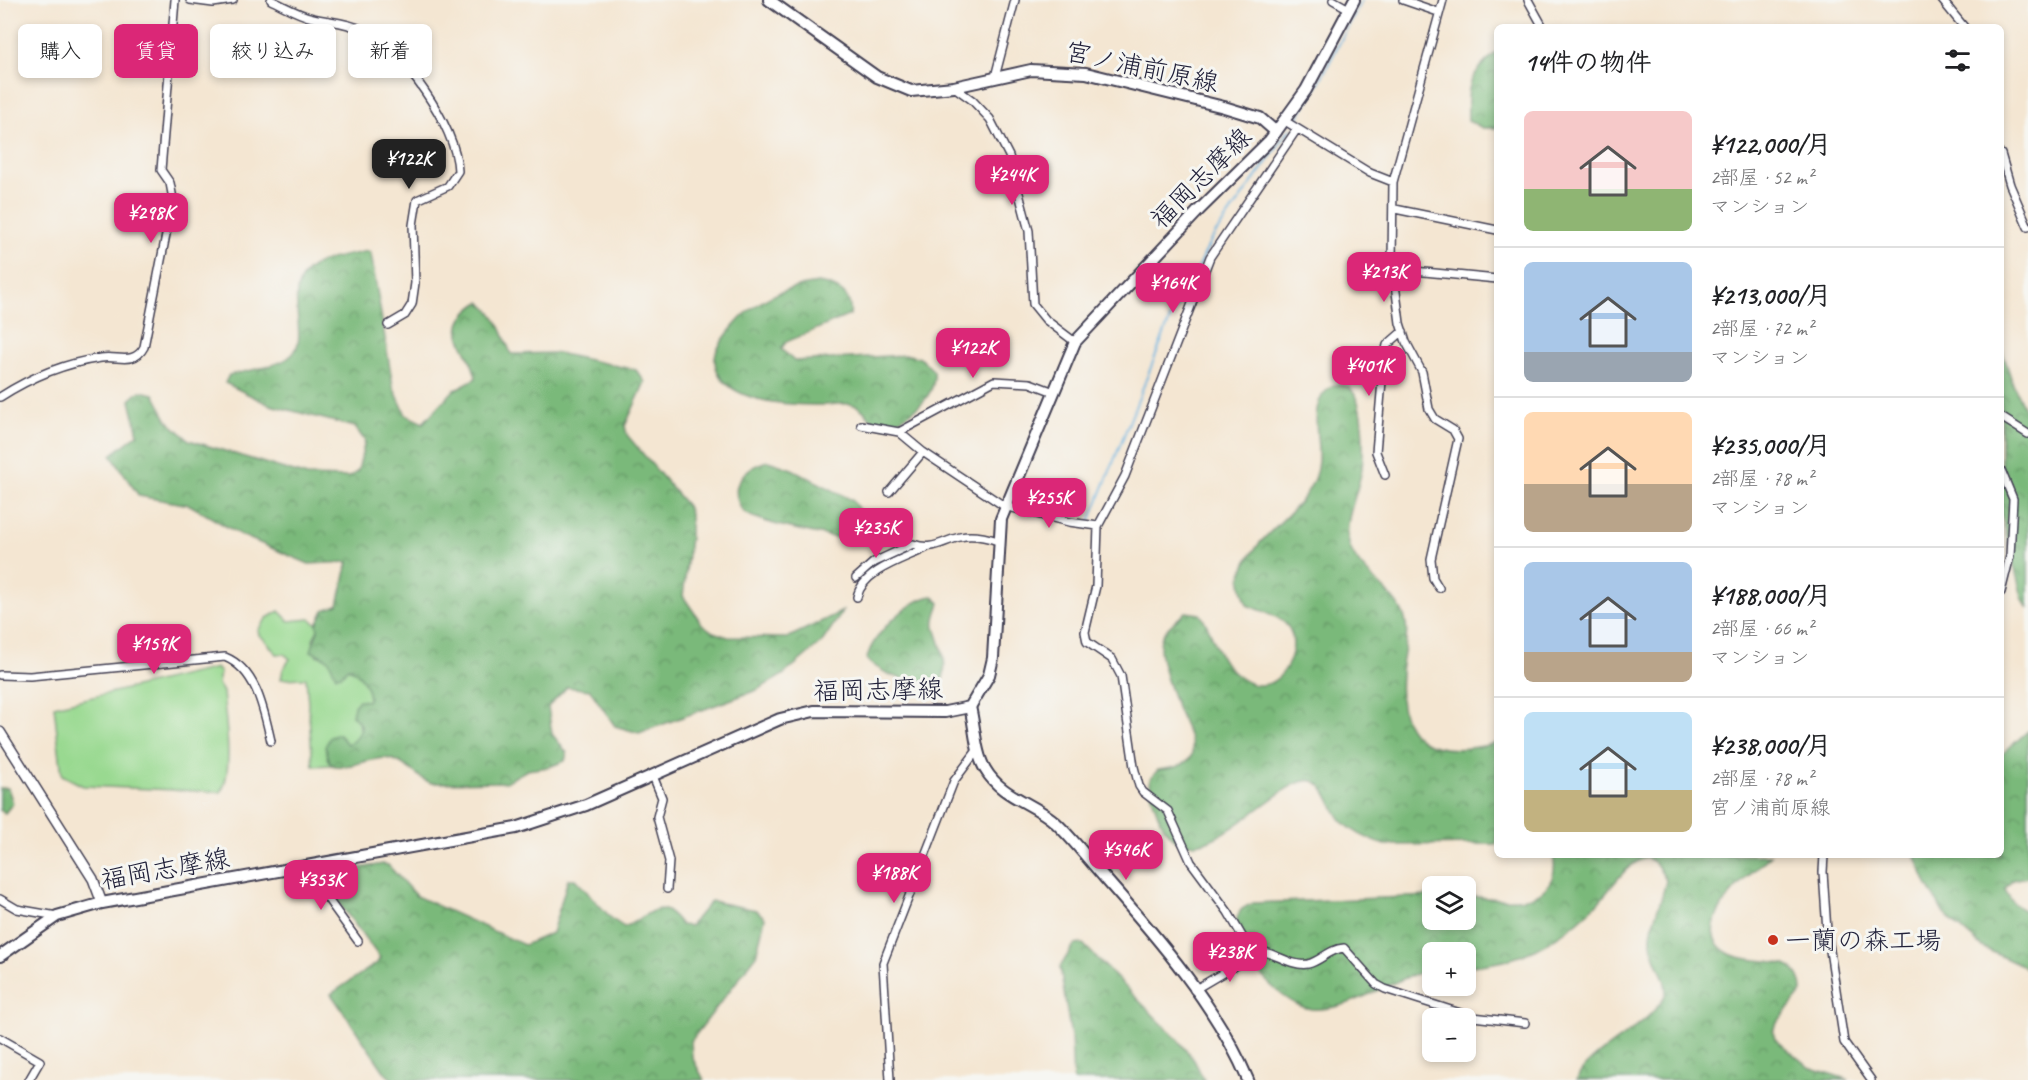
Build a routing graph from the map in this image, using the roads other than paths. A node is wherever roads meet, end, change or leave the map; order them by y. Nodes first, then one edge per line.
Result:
1 (175, 0) edge
2 (190, 0) edge
3 (233, 0) edge
4 (271, 0) edge
5 (769, 0) edge
6 (1015, 0) edge
7 (1333, 0) edge
8 (1403, 0) edge
9 (1443, 0) edge
10 (1528, 0) edge
11 (1942, 0) edge
12 (1352, 4) edge
13 (1438, 12) junction
14 (1541, 24) edge
15 (1962, 24) edge
16 (995, 77) junction
17 (954, 87) junction
18 (1286, 121) junction
19 (1297, 129) junction
20 (1276, 132) junction
21 (2004, 164) edge
22 (1393, 182) junction
23 (1395, 209) junction
24 (2028, 227) edge
25 (1494, 229) edge
26 (1393, 269) junction
27 (1494, 279) edge
28 (388, 325) dead end
29 (1403, 331) junction
30 (1075, 342) junction
31 (1054, 392) junction
32 (0, 397) edge
33 (2004, 419) edge
34 (861, 424) dead end
35 (899, 432) junction
36 (2028, 434) edge
37 (923, 452) junction
38 (1385, 475) dead end
39 (2004, 477) edge
40 (889, 492) dead end
41 (1004, 506) junction
42 (1098, 526) junction
43 (999, 541) junction
44 (926, 548) junction
45 (856, 578) dead end
46 (2004, 580) edge
47 (1439, 588) dead end
48 (857, 597) dead end
49 (0, 675) edge
50 (970, 707) junction
51 (0, 732) edge
52 (271, 741) dead end
53 (978, 749) junction
54 (653, 776) junction
55 (1824, 858) edge
56 (304, 866) junction
57 (667, 889) dead end
58 (0, 899) edge
59 (102, 903) junction
60 (57, 916) junction
61 (358, 941) dead end
62 (1253, 955) junction
63 (0, 956) edge
64 (1194, 990) junction
65 (1525, 1023) dead end
66 (0, 1038) edge
67 (29, 1080) edge
68 (890, 1080) edge
69 (1248, 1080) edge
70 (1871, 1080) edge

1 - 32 street
2 - 3 street
4 - 28 street
5 - 17 main road, 宮ノ浦前原線
6 - 16 street
7 - 12 street
8 - 13 street
9 - 13 street
10 - 14 street
11 - 15 street
12 - 18 main road, 福岡志摩線
13 - 22 street
16 - 17 main road, 宮ノ浦前原線
16 - 20 main road, 宮ノ浦前原線
17 - 30 street
18 - 19 street
18 - 20 main road, 福岡志摩線
19 - 22 street
19 - 42 street
20 - 30 main road, 福岡志摩線
21 - 24 street
22 - 23 street
23 - 25 street
23 - 26 street
26 - 27 street
26 - 29 street
29 - 38 street
29 - 47 street
30 - 31 main road, 福岡志摩線
31 - 35 street
31 - 41 main road, 福岡志摩線
33 - 36 street
34 - 35 street
35 - 37 street
37 - 40 street
37 - 41 street
39 - 46 street
41 - 42 street
41 - 43 main road, 福岡志摩線
42 - 62 street
43 - 44 street
43 - 50 main road, 福岡志摩線
44 - 45 street
44 - 48 street
49 - 52 street
50 - 53 main road
50 - 54 main road, 福岡志摩線
51 - 59 street
53 - 64 main road
53 - 68 street
54 - 56 main road, 福岡志摩線
54 - 57 street
55 - 70 street
56 - 59 main road, 福岡志摩線
56 - 61 street
58 - 60 street
59 - 60 main road, 福岡志摩線
60 - 63 main road, 福岡志摩線
62 - 64 street
62 - 65 street
64 - 69 main road
66 - 67 street

